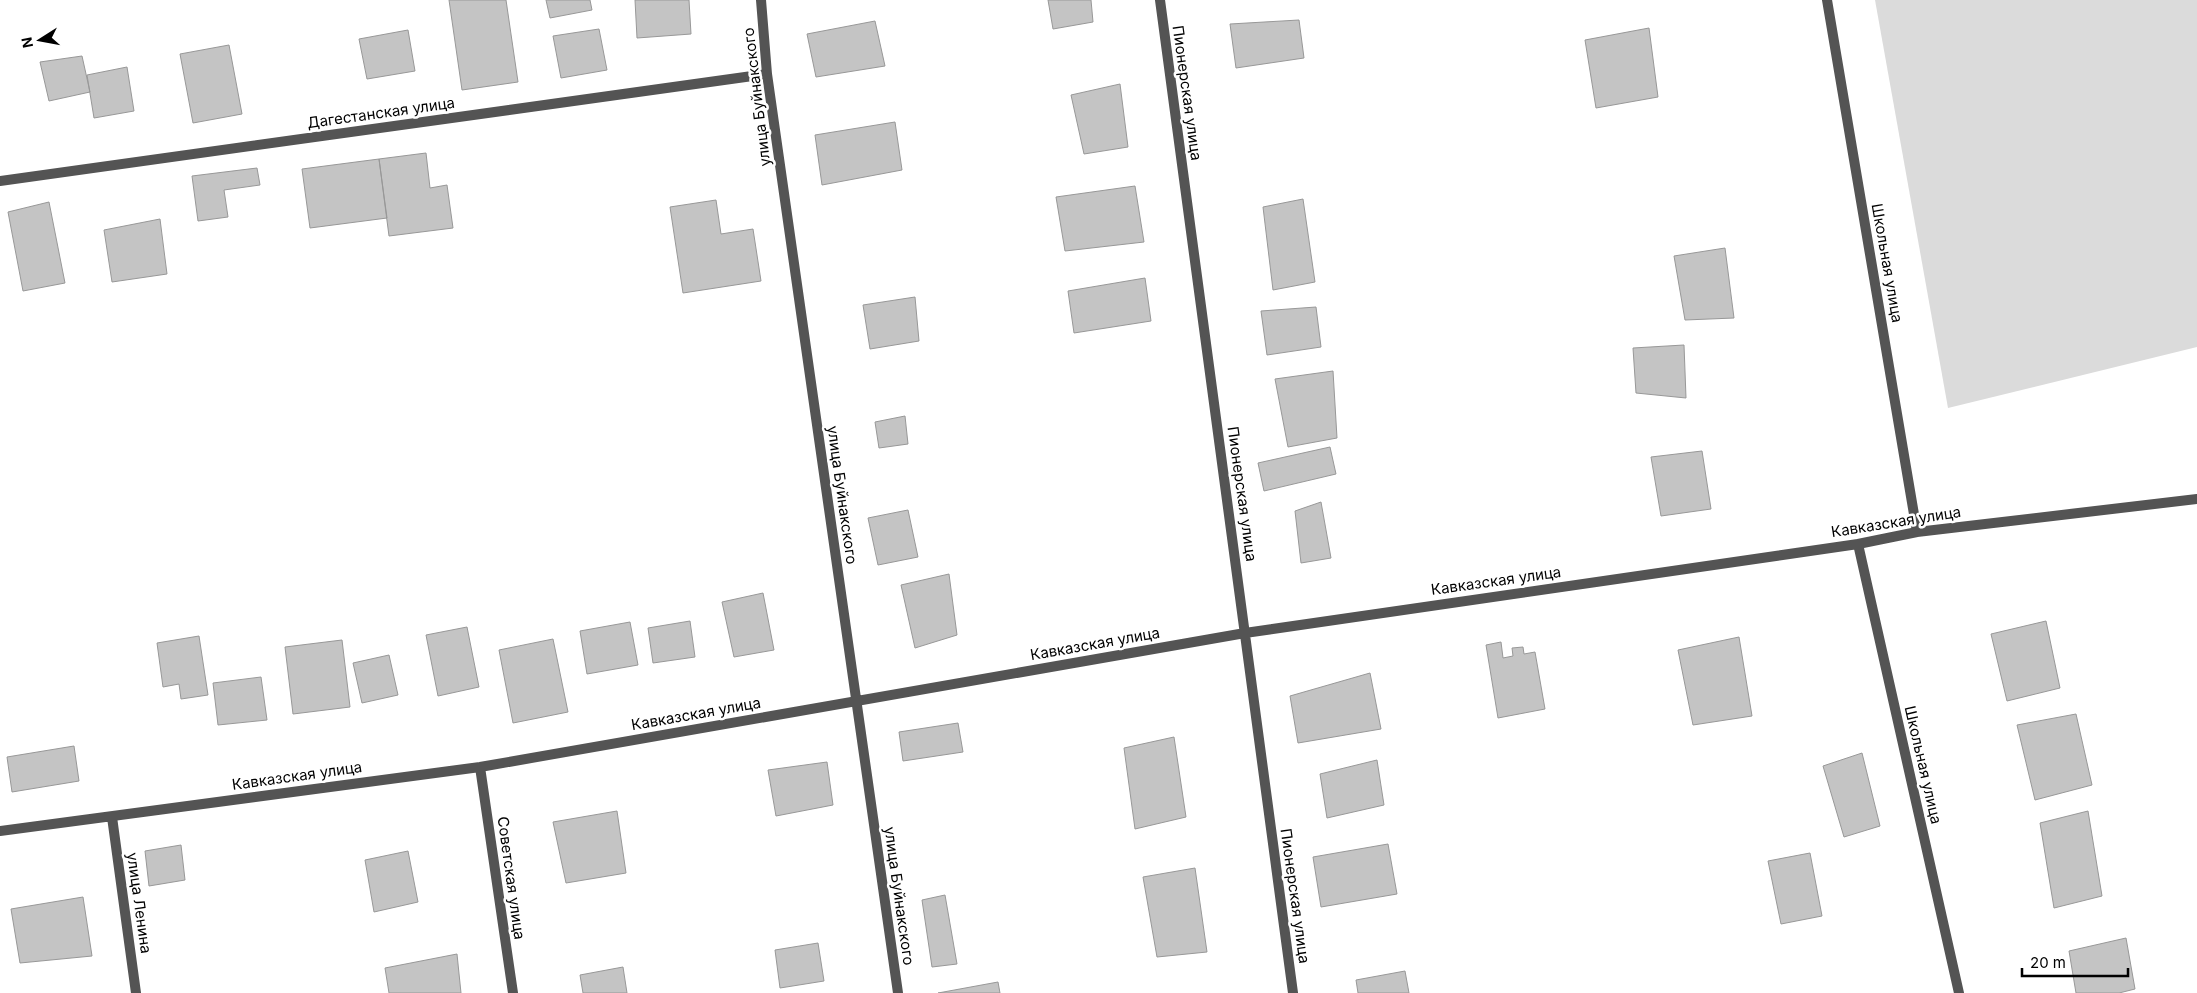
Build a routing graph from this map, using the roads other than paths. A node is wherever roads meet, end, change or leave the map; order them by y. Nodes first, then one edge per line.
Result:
1 (761, 0) edge
2 (1160, 0) edge
3 (1827, 0) edge
4 (767, 74) junction
5 (0, 181) edge
6 (2197, 499) edge
7 (1917, 532) junction
8 (1858, 544) junction
9 (1245, 633) junction
10 (857, 701) junction
11 (480, 767) junction
12 (112, 817) junction
13 (0, 831) edge
14 (136, 993) edge
15 (513, 993) edge
16 (898, 993) edge
17 (1293, 993) edge
18 (1958, 993) edge

1 - 4 street, улица Буйнакского
2 - 9 street, Пионерская улица
3 - 7 street, Школьная улица
4 - 5 street, Дагестанская улица
4 - 10 street, улица Буйнакского
6 - 7 street, Кавказская улица
7 - 8 street, Кавказская улица
8 - 9 street, Кавказская улица
8 - 18 street, Школьная улица
9 - 10 street, Кавказская улица
9 - 17 street, Пионерская улица
10 - 11 street, Кавказская улица
10 - 16 street, улица Буйнакского
11 - 12 street, Кавказская улица
11 - 15 street, Советская улица
12 - 13 street, Кавказская улица
12 - 14 street, улица Ленина

